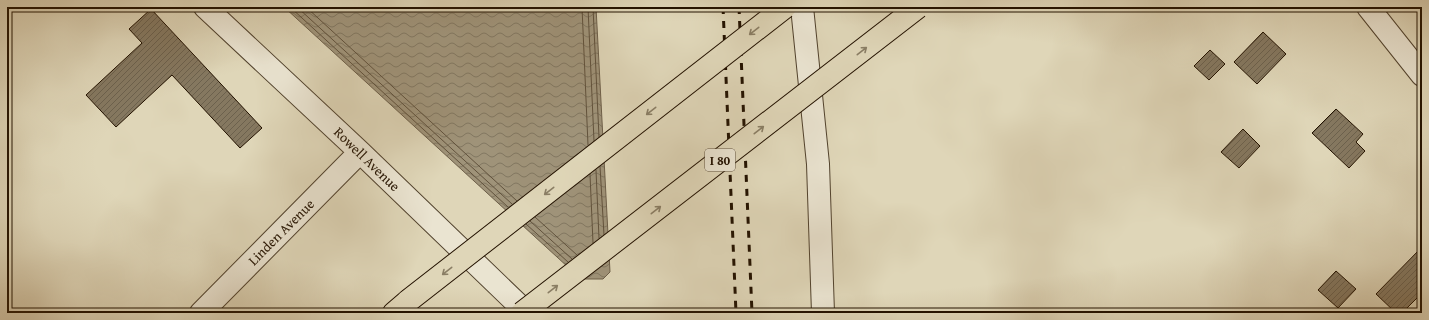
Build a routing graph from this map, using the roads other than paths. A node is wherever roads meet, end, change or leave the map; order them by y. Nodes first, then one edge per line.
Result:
1 (205, 7) edge
2 (785, 7) edge
3 (802, 7) edge
4 (918, 7) edge
5 (1368, 7) edge
6 (1422, 75) edge
7 (360, 152) junction
8 (401, 307) edge
9 (201, 313) edge
10 (522, 313) edge
11 (527, 313) edge
12 (823, 313) edge

1 - 7 street, Rowell Avenue
2 -> 8 highway, bridge
3 - 12 street
10 -> 4 highway, I 80, bridge
5 - 6 street
7 - 9 street, Linden Avenue
7 - 11 street, Rowell Avenue

